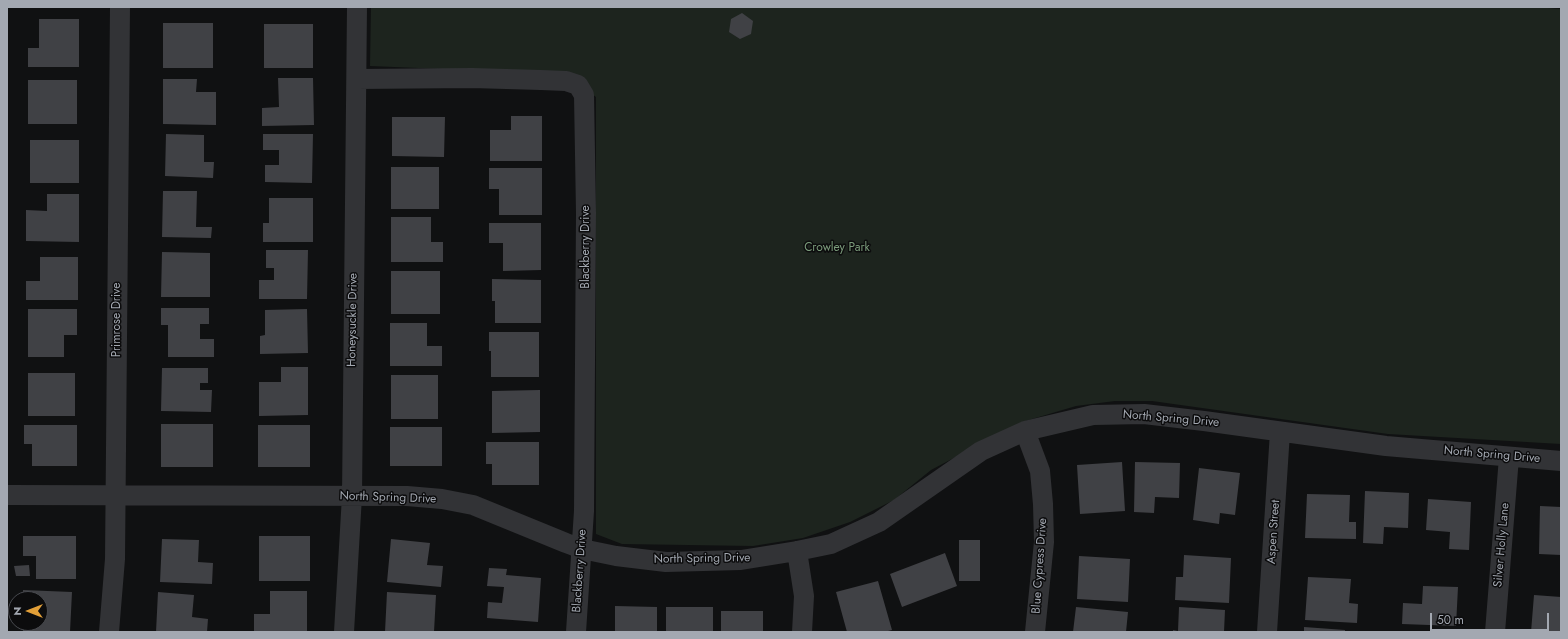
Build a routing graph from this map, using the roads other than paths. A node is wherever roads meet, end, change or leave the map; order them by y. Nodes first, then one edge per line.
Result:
1 (120, 7) edge
2 (357, 7) edge
3 (357, 79) junction
4 (1025, 431) junction
5 (1280, 432) junction
6 (1509, 457) junction
7 (1561, 461) edge
8 (7, 495) edge
9 (116, 495) junction
10 (352, 496) junction
11 (582, 549) junction
12 (798, 551) junction
13 (109, 632) edge
14 (344, 632) edge
15 (576, 632) edge
16 (802, 632) edge
17 (1035, 632) edge
18 (1267, 632) edge
19 (1495, 632) edge

1 - 9 street, Primrose Drive
2 - 3 street, Honeysuckle Drive
3 - 10 street, Honeysuckle Drive
3 - 11 street, Blackberry Drive
4 - 5 street, North Spring Drive
4 - 12 street, North Spring Drive
4 - 17 street, Blue Cypress Drive
5 - 6 street, North Spring Drive
5 - 18 street, Aspen Street
6 - 7 street, North Spring Drive
6 - 19 street, Silver Holly Lane
8 - 9 street, North Spring Drive
9 - 10 street, North Spring Drive
9 - 13 street, Primrose Drive
10 - 11 street, North Spring Drive
10 - 14 street, Honeysuckle Drive
11 - 12 street, North Spring Drive
11 - 15 street, Blackberry Drive
12 - 16 street

